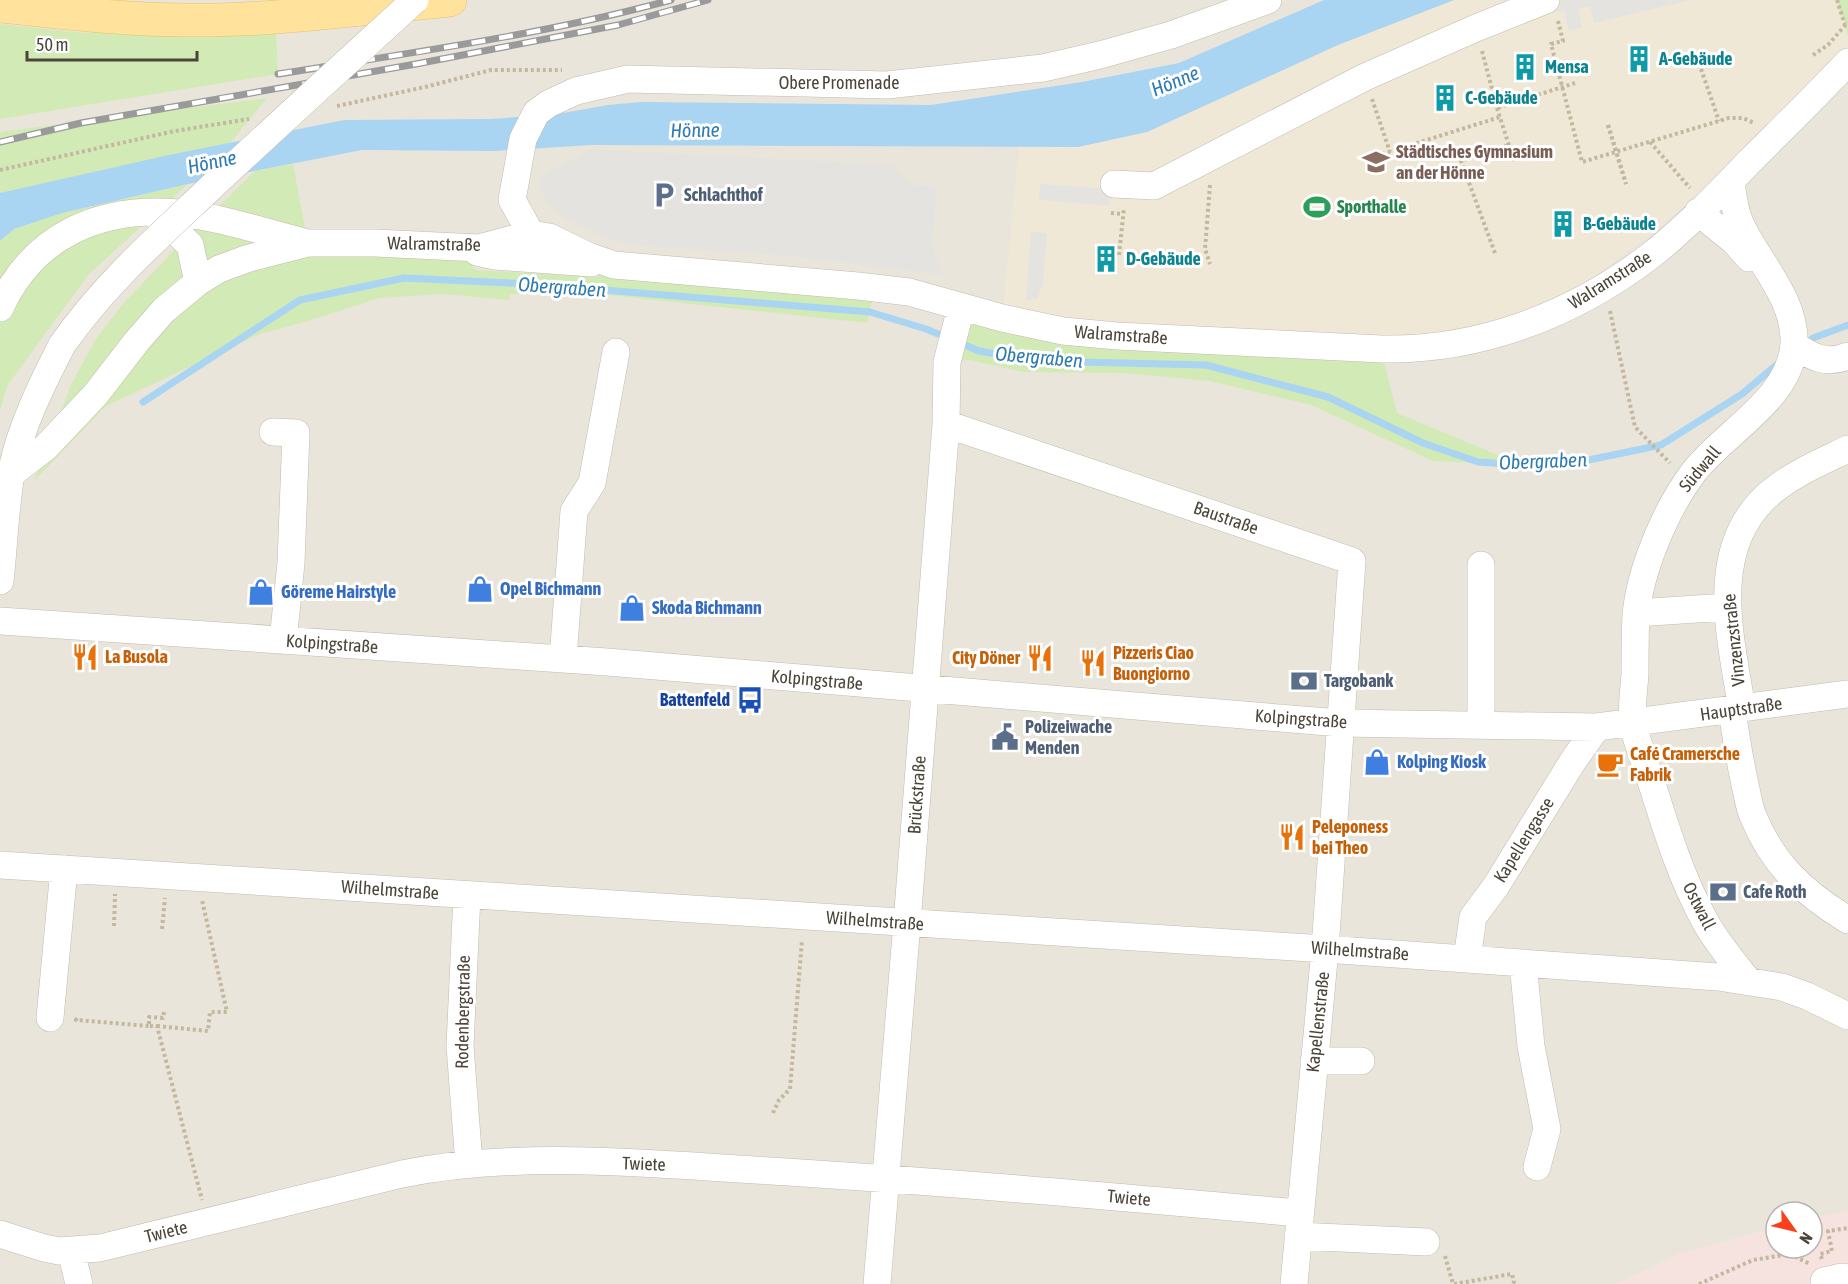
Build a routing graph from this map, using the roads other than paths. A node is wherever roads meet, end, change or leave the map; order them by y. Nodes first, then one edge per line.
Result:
1 (415, 0) edge
2 (450, 0) edge
3 (1268, 0) edge
4 (1551, 5) edge
5 (0, 6) edge
6 (1848, 62) edge
7 (1731, 181) junction
8 (1120, 184) road end
9 (1695, 201) junction
10 (152, 213) junction
11 (531, 234) junction
12 (308, 243) junction
13 (455, 247) junction
14 (614, 265) junction
15 (198, 282) junction
16 (1780, 292) junction
17 (0, 308) edge
18 (962, 308) junction
19 (1793, 338) junction
20 (616, 352) dead end
21 (1848, 356) edge
22 (946, 424) junction
23 (273, 432) dead end
24 (1848, 449) edge
25 (0, 450) edge
26 (11, 474) junction
27 (1481, 565) dead end
28 (0, 581) edge
29 (1726, 607) junction
30 (1636, 613) junction
31 (0, 621) edge
32 (283, 640) junction
33 (562, 659) junction
34 (925, 688) junction
35 (1848, 694) edge
36 (1737, 710) junction
37 (1633, 722) junction
38 (1340, 723) junction
39 (1481, 725) junction
40 (1597, 727) junction
41 (0, 865) edge
42 (64, 869) junction
43 (467, 895) junction
44 (1848, 920) edge
45 (908, 923) junction
46 (1325, 949) junction
47 (1467, 959) junction
48 (1523, 963) junction
49 (1749, 982) junction
50 (1848, 1016) edge
51 (51, 1018) dead end
52 (1314, 1061) junction
53 (1361, 1061) dead end
54 (469, 1164) junction
55 (1537, 1167) dead end
56 (885, 1178) junction
57 (1298, 1224) junction
58 (0, 1234) edge
59 (1435, 1246) road end
60 (71, 1251) junction
61 (79, 1284) edge
62 (877, 1284) edge
63 (1294, 1284) edge

1 - 26 street, bridge
2 - 5 main road
3 - 11 street, Obere Promenade
4 - 8 street
6 - 7 street, Walramstraße
7 - 9 street, Walramstraße
7 - 16 street
9 - 16 street
9 - 18 street, Walramstraße
10 - 12 street, Walramstraße
10 - 15 street
10 - 17 street, Walramstraße
11 - 13 street, Walramstraße
11 - 14 street, Walramstraße
12 - 13 street, Walramstraße
12 - 15 street, Walramstraße
13 - 14 street
14 - 18 street, Walramstraße
15 - 26 street, Walramstraße
16 - 19 street
18 - 22 street, Brückstraße
19 - 21 street
19 - 30 street, Südwall
20 - 33 street
22 - 34 street, Brückstraße
22 - 38 street, Baustraße
23 - 32 street
24 - 29 street, Vinzenzstraße
25 - 26 street
26 - 28 street
27 - 39 street
29 - 30 street
29 - 36 street, Vinzenzstraße
30 - 37 street, Südwall
31 - 32 street, Kolpingstraße
32 - 33 street, Kolpingstraße
33 - 34 street, Kolpingstraße
34 - 38 street, Kolpingstraße
34 - 45 street, Brückstraße
35 - 36 street, Hauptstraße
36 - 37 street, Hauptstraße
36 - 44 street, Vinzenzstraße
37 - 40 street, Kolpingstraße
37 - 49 street, Ostwall
38 - 39 street, Kolpingstraße
38 - 46 street, Kapellenstraße
39 - 40 street, Kolpingstraße
40 - 47 street, Kapellengasse
41 - 42 street, Wilhelmstraße
42 - 43 street, Wilhelmstraße
42 - 51 street
43 - 45 street, Wilhelmstraße
43 - 54 street, Rodenbergstraße
45 - 46 street, Wilhelmstraße
45 - 56 street, Brückstraße
46 - 47 street, Wilhelmstraße
46 - 52 street, Kapellenstraße
47 - 48 street, Wilhelmstraße
48 - 49 street, Wilhelmstraße
48 - 55 street
49 - 50 street
52 - 53 street
52 - 57 street, Kapellenstraße
54 - 56 street, Twiete
54 - 60 street, Twiete
56 - 57 street, Twiete
56 - 62 street, Brückstraße
57 - 59 street, Twiete
57 - 63 street, Kapellenstraße
58 - 60 street, Twiete
60 - 61 street

